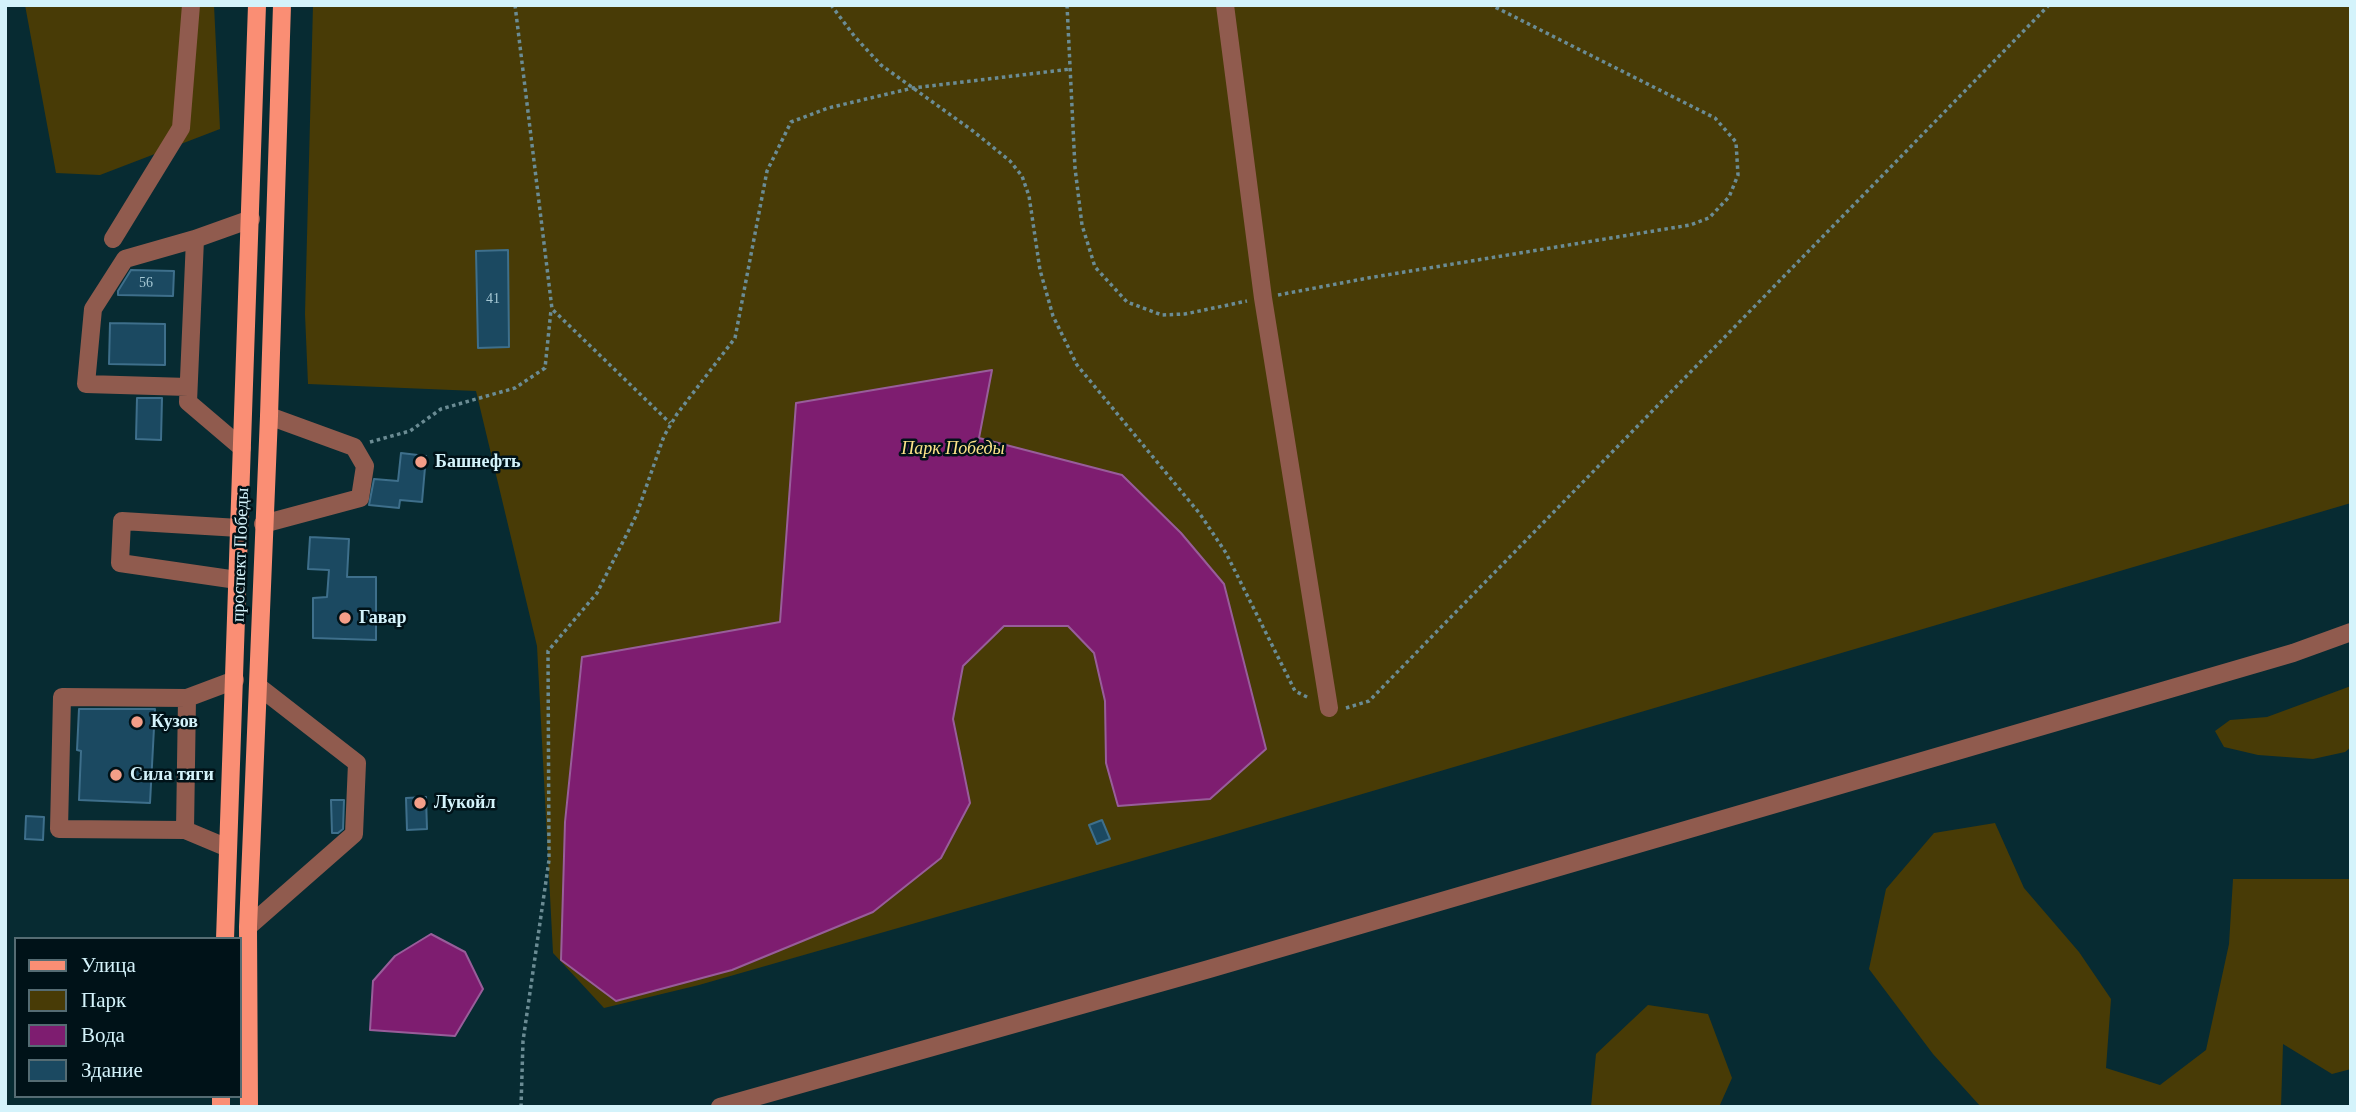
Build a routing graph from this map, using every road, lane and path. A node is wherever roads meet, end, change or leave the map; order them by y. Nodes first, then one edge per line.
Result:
1 (191, 5) edge
2 (257, 5) edge
3 (282, 5) edge
4 (515, 5) edge
5 (831, 5) edge
6 (1067, 5) edge
7 (1225, 5) edge
8 (1491, 5) edge
9 (2049, 5) edge
10 (1071, 69) junction
11 (912, 88) junction
12 (251, 219) junction
13 (113, 239) dead end
14 (195, 239) junction
15 (1263, 298) junction
16 (552, 309) junction
17 (188, 387) junction
18 (268, 416) junction
19 (671, 423) junction
20 (354, 447) junction
21 (243, 448) junction
22 (263, 524) junction
23 (239, 528) junction
24 (237, 580) junction
25 (2351, 632) edge
26 (235, 681) junction
27 (258, 686) junction
28 (187, 698) junction
29 (1329, 708) junction
30 (185, 831) junction
31 (228, 848) junction
32 (248, 927) junction
33 (225, 937) edge
34 (249, 1107) edge
35 (521, 1107) edge
36 (720, 1107) edge

1 - 13 lane
2 - 12 main road, проспект Победы
3 - 18 main road, проспект Победы
4 - 16 path
5 - 11 path
6 - 10 path
7 - 15 lane
8 - 15 path
9 - 29 path
10 - 11 path
10 - 15 path
11 - 19 path
11 - 29 path
12 - 14 lane
12 - 21 main road, проспект Победы
14 - 17 lane
14 - 17 lane
15 - 29 lane
16 - 19 path
16 - 20 path
17 - 21 lane
18 - 20 lane
18 - 22 main road, проспект Победы
19 - 35 path
20 - 22 lane
21 - 23 main road, проспект Победы
22 - 27 main road, проспект Победы
23 - 24 main road, проспект Победы
23 - 24 lane
24 - 26 main road, проспект Победы
25 - 36 lane
26 - 28 lane
26 - 31 main road, проспект Победы
27 - 32 main road, проспект Победы
27 - 32 lane
28 - 30 lane
28 - 30 lane
30 - 31 lane
31 - 33 main road, проспект Победы
32 - 34 main road, проспект Победы

